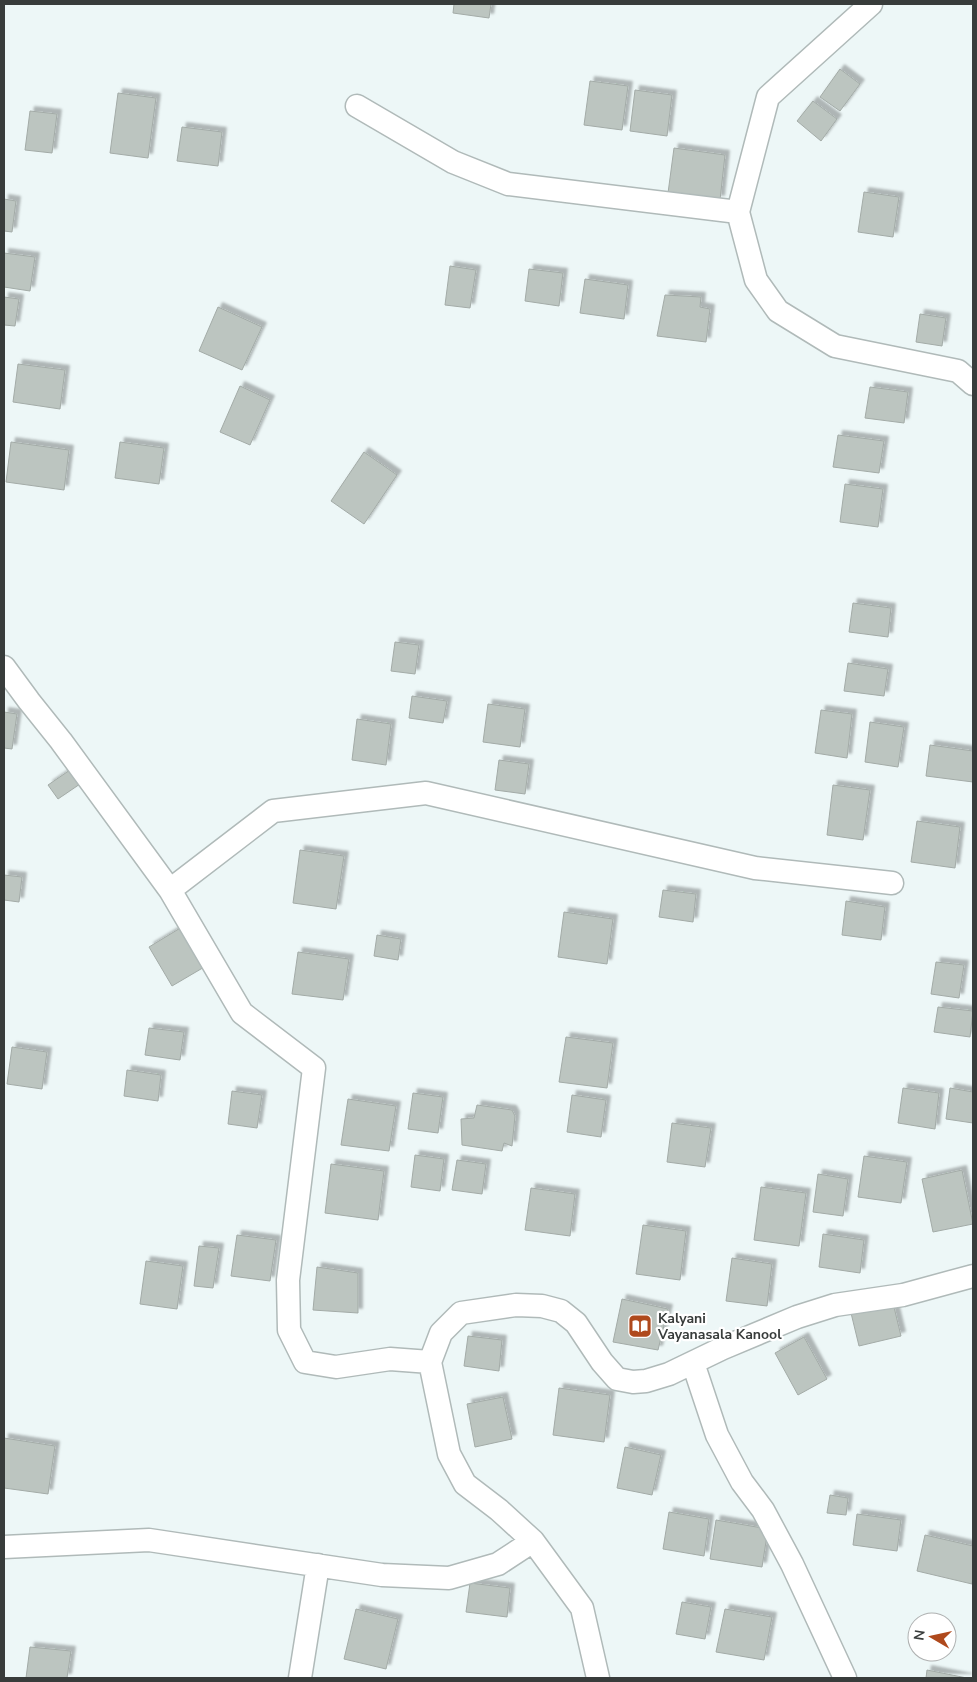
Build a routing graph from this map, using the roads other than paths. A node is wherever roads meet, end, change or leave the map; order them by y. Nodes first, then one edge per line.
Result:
1 (871, 4) edge
2 (357, 106) dead end
3 (738, 212) junction
4 (973, 384) edge
5 (4, 667) edge
6 (892, 883) dead end
7 (170, 890) junction
8 (973, 1276) edge
9 (430, 1362) junction
10 (694, 1363) junction
11 (533, 1541) junction
12 (4, 1547) edge
13 (318, 1565) junction
14 (300, 1678) edge
15 (598, 1678) edge
16 (845, 1678) edge

1 - 3 street
2 - 3 street
3 - 4 street
5 - 7 street
6 - 7 street
7 - 9 street
8 - 10 street
9 - 10 street
9 - 11 street
10 - 16 street
11 - 13 street
11 - 15 street
12 - 13 street
13 - 14 street

